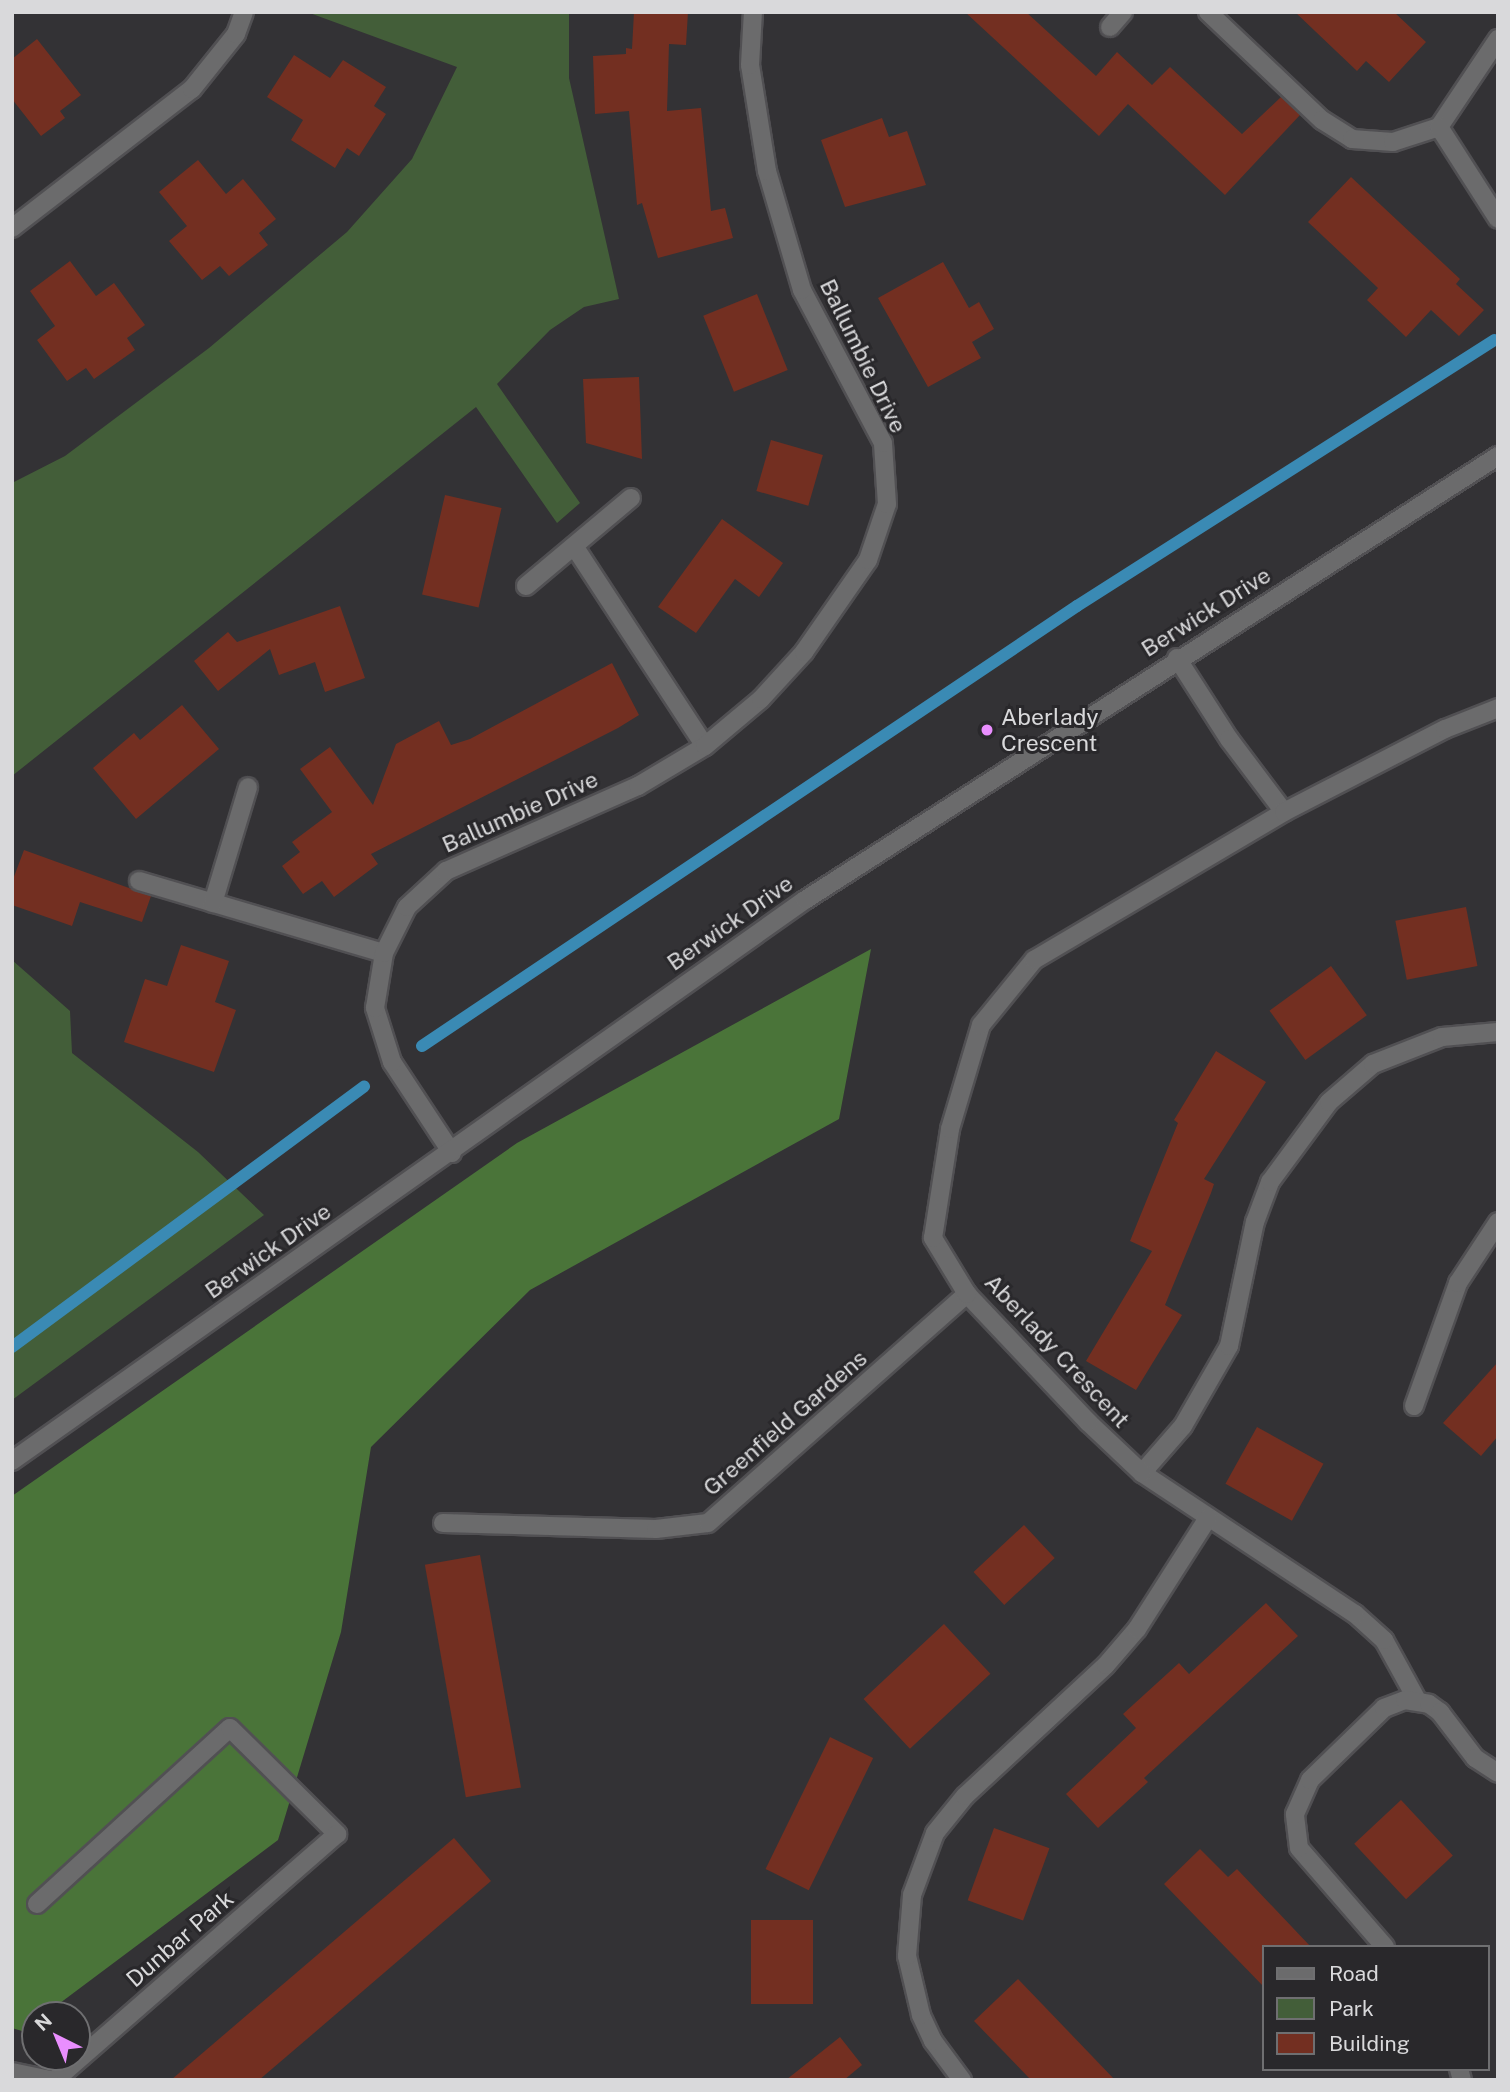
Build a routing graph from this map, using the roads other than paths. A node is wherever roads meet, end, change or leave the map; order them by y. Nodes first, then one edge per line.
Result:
1 (244, 12) edge
2 (753, 12) edge
3 (1123, 12) edge
4 (1209, 12) edge
5 (1110, 27) dead end
6 (1498, 39) edge
7 (1440, 127) junction
8 (1498, 219) edge
9 (12, 228) edge
10 (1498, 456) edge
11 (631, 498) dead end
12 (574, 546) junction
13 (526, 586) dead end
14 (1177, 658) junction
15 (1498, 708) edge
16 (705, 746) junction
17 (248, 787) dead end
18 (1284, 812) junction
19 (139, 881) dead end
20 (213, 903) junction
21 (384, 953) junction
22 (1498, 1032) edge
23 (452, 1153) junction
24 (1498, 1222) edge
25 (967, 1294) junction
26 (1414, 1406) dead end
27 (12, 1461) edge
28 (1142, 1473) junction
29 (1208, 1518) junction
30 (443, 1523) dead end
31 (1417, 1700) junction
32 (1498, 1773) edge
33 (37, 1905) dead end
34 (1383, 1945) edge
35 (12, 2072) edge
36 (49, 2080) edge
37 (55, 2080) edge
38 (962, 2080) edge

1 - 9 street
2 - 16 street, Ballumbie Drive
3 - 5 street
4 - 7 street
6 - 7 street
7 - 8 street
10 - 14 street, Berwick Drive
11 - 12 street
12 - 13 street
12 - 16 street
14 - 18 street
14 - 23 street, Berwick Drive
15 - 18 street, Aberlady Crescent
16 - 21 street, Ballumbie Drive
17 - 20 street
18 - 25 street, Aberlady Crescent
19 - 20 street
20 - 21 street
21 - 23 street, Ballumbie Drive
22 - 28 street
23 - 27 street, Berwick Drive
24 - 26 street
25 - 28 street, Aberlady Crescent
25 - 30 street, Greenfield Gardens
28 - 29 street, Aberlady Crescent
29 - 31 street, Aberlady Crescent
29 - 38 street
31 - 32 street
31 - 34 street
33 - 37 street, Dunbar Park
35 - 36 street

